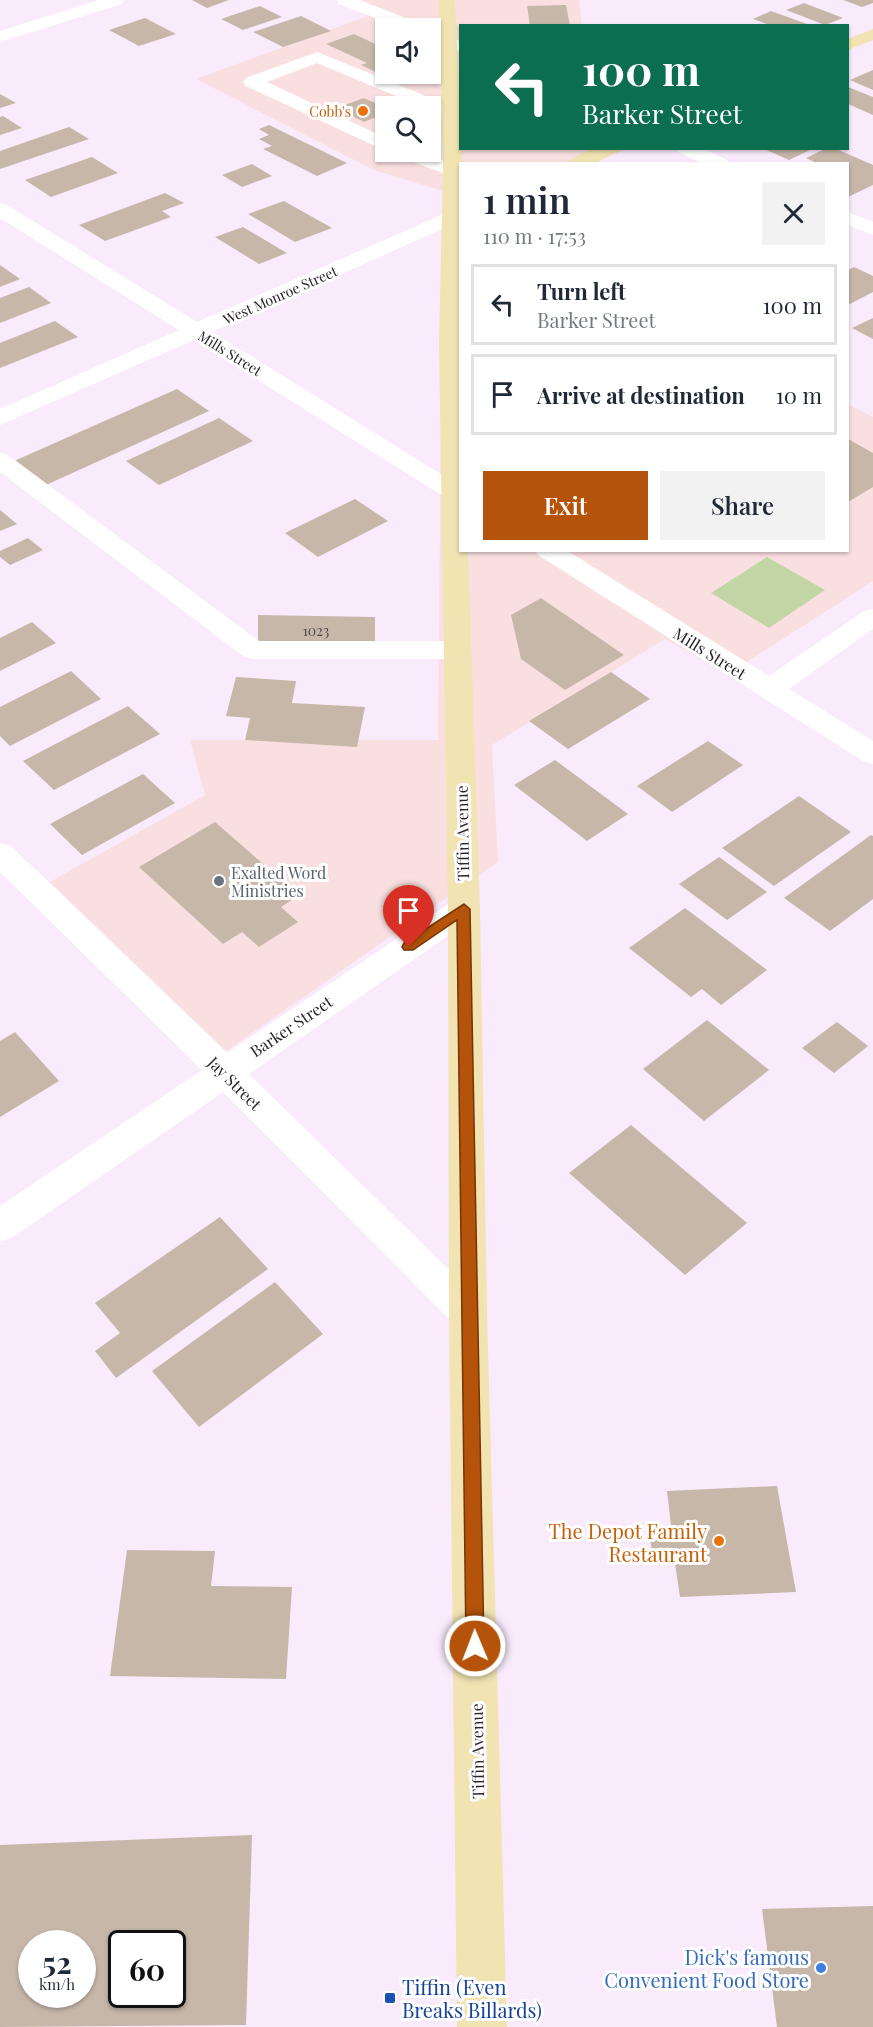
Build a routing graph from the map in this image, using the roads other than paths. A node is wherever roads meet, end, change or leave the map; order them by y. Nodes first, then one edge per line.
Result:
1 (116, 0) edge
2 (345, 0) edge
3 (447, 0) edge
4 (390, 18) edge
5 (873, 34) edge
6 (0, 37) edge
7 (441, 39) edge
8 (455, 45) edge
9 (849, 45) edge
10 (391, 88) junction
11 (451, 113) junction
12 (375, 134) edge
13 (375, 141) edge
14 (607, 150) edge
15 (689, 150) edge
16 (431, 162) edge
17 (580, 162) edge
18 (716, 162) edge
19 (453, 170) junction
20 (0, 209) edge
21 (457, 215) edge
22 (849, 218) edge
23 (873, 229) edge
24 (197, 332) junction
25 (0, 418) edge
26 (0, 460) edge
27 (457, 494) edge
28 (550, 552) edge
29 (873, 617) edge
30 (458, 650) junction
31 (769, 689) junction
32 (873, 754) edge
33 (0, 854) edge
34 (464, 909) junction
35 (224, 1071) junction
36 (0, 1226) edge
37 (468, 1313) junction
38 (482, 2027) edge

1 - 6 street
2 - 4 street
3 - 8 main road, Tiffin Avenue
5 - 9 main road
7 - 8 street
8 - 11 main road, Tiffin Avenue
10 - 11 street
10 - 12 street
10 - 13 street
11 - 19 main road, Tiffin Avenue
14 - 17 main road
15 - 18 street
16 - 19 street
19 - 21 main road, Tiffin Avenue
20 - 24 street, Mills Street
21 - 24 street, West Monroe Street
21 - 27 main road, Tiffin Avenue
22 - 23 street
24 - 25 street, West Monroe Street
24 - 27 street, Mills Street
26 - 30 street
27 - 30 main road, Tiffin Avenue
28 - 31 street, Mills Street
29 - 31 street
30 - 34 main road, Tiffin Avenue
31 - 32 street, Mills Street
33 - 35 street, Jay Street
34 - 35 street, Barker Street
34 - 37 main road, Tiffin Avenue
35 - 36 street, Barker Street
35 - 37 street, Jay Street
37 - 38 main road, Tiffin Avenue

